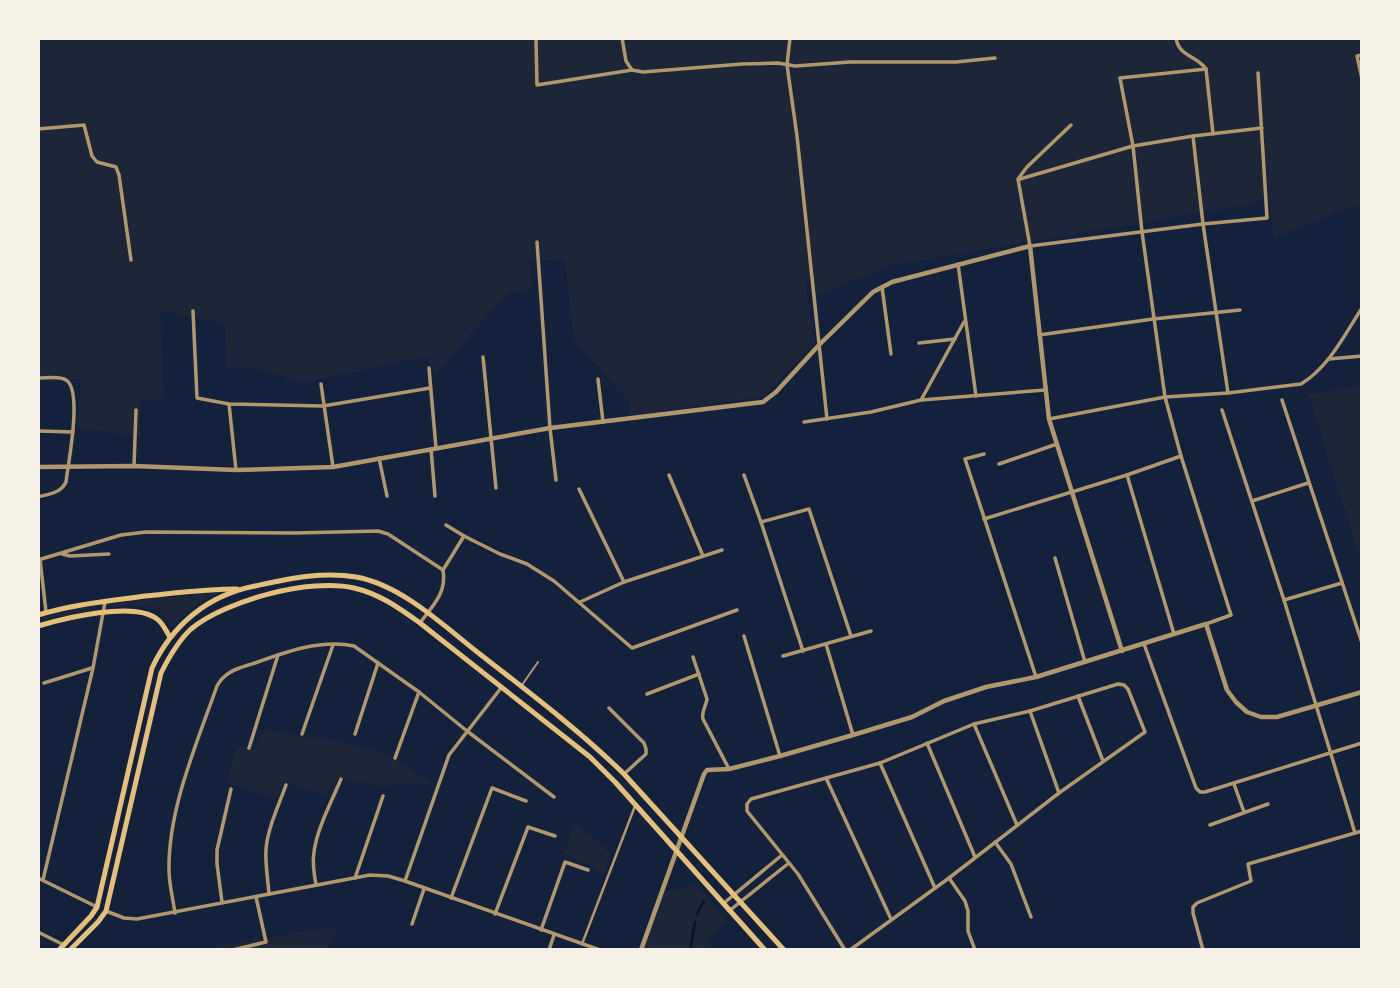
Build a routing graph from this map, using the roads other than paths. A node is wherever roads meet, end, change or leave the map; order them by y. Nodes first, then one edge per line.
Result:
1 (622, 38) edge
2 (790, 38) edge
3 (1176, 38) edge
4 (536, 40) dead end
5 (1362, 55) edge
6 (995, 58) dead end
7 (787, 65) junction
8 (632, 69) junction
9 (1206, 69) junction
10 (1258, 73) dead end
11 (1362, 79) edge
12 (1071, 125) dead end
13 (1262, 128) junction
14 (40, 130) edge
15 (1213, 134) junction
16 (1194, 136) junction
17 (1133, 146) junction
18 (1018, 179) junction
19 (1203, 224) junction
20 (1142, 232) junction
21 (537, 242) dead end
22 (1030, 246) junction
23 (131, 260) dead end
24 (958, 264) junction
25 (882, 286) junction
26 (1362, 308) edge
27 (1240, 310) dead end
28 (193, 311) dead end
29 (1216, 313) junction
30 (1153, 319) junction
31 (965, 320) junction
32 (1039, 335) junction
33 (955, 339) junction
34 (919, 343) dead end
35 (819, 345) junction
36 (891, 354) dead end
37 (1362, 356) edge
38 (483, 357) dead end
39 (1329, 359) junction
40 (429, 368) dead end
41 (38, 378) edge
42 (598, 379) dead end
43 (321, 384) dead end
44 (430, 388) junction
45 (1045, 390) junction
46 (1228, 393) junction
47 (976, 396) junction
48 (1165, 397) junction
49 (921, 400) junction
50 (1282, 400) dead end
51 (229, 404) junction
52 (323, 406) junction
53 (136, 410) dead end
54 (1222, 410) dead end
55 (827, 419) junction
56 (1049, 419) junction
57 (603, 422) junction
58 (804, 422) dead end
59 (550, 428) junction
60 (38, 431) edge
61 (73, 432) junction
62 (491, 439) junction
63 (1057, 444) junction
64 (433, 449) junction
65 (984, 454) dead end
66 (1181, 456) junction
67 (379, 458) junction
68 (999, 464) dead end
69 (134, 466) junction
70 (38, 467) edge
71 (68, 467) junction
72 (332, 467) junction
73 (236, 470) junction
74 (669, 475) dead end
75 (744, 475) dead end
76 (1126, 475) junction
77 (556, 480) dead end
78 (1308, 483) junction
79 (496, 488) dead end
80 (579, 489) dead end
81 (1073, 492) junction
82 (387, 496) dead end
83 (435, 496) dead end
84 (38, 497) edge
85 (1252, 501) junction
86 (984, 519) junction
87 (761, 522) junction
88 (446, 525) dead end
89 (464, 536) junction
90 (722, 550) dead end
91 (61, 553) junction
92 (109, 554) dead end
93 (703, 556) junction
94 (1055, 558) dead end
95 (39, 560) edge
96 (443, 570) junction
97 (624, 582) junction
98 (1342, 583) junction
99 (240, 589) junction
100 (1284, 600) junction
101 (106, 601) junction
102 (580, 602) junction
103 (737, 610) dead end
104 (103, 611) junction
105 (46, 612) junction
106 (427, 612) junction
107 (38, 615) edge
108 (420, 623) junction
109 (1206, 624) junction
110 (38, 626) edge
111 (871, 631) dead end
112 (1174, 634) junction
113 (744, 636) dead end
114 (851, 636) junction
115 (170, 637) junction
116 (1362, 643) edge
117 (826, 644) junction
118 (1144, 644) junction
119 (333, 645) junction
120 (803, 650) junction
121 (1122, 651) junction
122 (278, 655) junction
123 (783, 656) dead end
124 (693, 657) dead end
125 (379, 662) junction
126 (538, 662) dead end
127 (1085, 662) junction
128 (93, 668) junction
129 (699, 674) junction
130 (1036, 677) junction
131 (44, 683) dead end
132 (521, 685) junction
133 (501, 688) junction
134 (419, 692) junction
135 (1362, 692) edge
136 (647, 694) dead end
137 (1078, 696) junction
138 (1317, 706) junction
139 (609, 708) dead end
140 (141, 711) junction
141 (1030, 711) junction
142 (152, 713) junction
143 (566, 723) junction
144 (974, 724) junction
145 (467, 732) junction
146 (559, 732) junction
147 (302, 734) dead end
148 (355, 734) dead end
149 (853, 735) junction
150 (926, 743) junction
151 (1362, 743) edge
152 (249, 748) dead end
153 (1329, 752) junction
154 (780, 756) junction
155 (396, 758) dead end
156 (1103, 761) junction
157 (880, 763) junction
158 (730, 769) junction
159 (624, 774) junction
160 (826, 778) junction
161 (341, 779) dead end
162 (1234, 784) junction
163 (286, 785) dead end
164 (231, 789) dead end
165 (1059, 793) junction
166 (383, 796) dead end
167 (554, 797) dead end
168 (526, 801) dead end
169 (1268, 804) dead end
170 (635, 805) junction
171 (1244, 812) junction
172 (1210, 825) dead end
173 (1017, 826) junction
174 (1362, 831) edge
175 (1354, 833) junction
176 (555, 836) dead end
177 (681, 837) junction
178 (995, 842) junction
179 (676, 851) junction
180 (782, 855) junction
181 (975, 858) junction
182 (789, 863) junction
183 (588, 870) dead end
184 (355, 878) junction
185 (949, 878) junction
186 (41, 879) edge
187 (405, 881) junction
188 (316, 886) junction
189 (935, 888) junction
190 (424, 889) junction
191 (270, 894) junction
192 (734, 894) junction
193 (256, 897) junction
194 (451, 898) junction
195 (222, 902) junction
196 (740, 902) junction
197 (723, 904) junction
198 (97, 907) junction
199 (106, 911) junction
200 (729, 911) junction
201 (175, 913) junction
202 (495, 914) junction
203 (1031, 917) dead end
204 (892, 920) junction
205 (412, 924) dead end
206 (541, 930) junction
207 (38, 932) edge
208 (554, 934) junction
209 (582, 944) junction
210 (62, 947) edge
211 (70, 950) edge
212 (233, 950) edge
213 (549, 950) edge
214 (600, 950) edge
215 (641, 950) edge
216 (765, 950) edge
217 (784, 950) edge
218 (847, 950) edge
219 (975, 950) edge
220 (1203, 950) edge

1 - 8 street
2 - 7 street
3 - 9 street
4 - 8 street
5 - 11 street
6 - 7 street
7 - 8 street
7 - 35 street
9 - 15 street
9 - 17 street
10 - 13 street
12 - 18 street
13 - 15 street
13 - 19 street
14 - 23 street
15 - 16 street
16 - 17 street
16 - 19 street
17 - 18 street
17 - 20 street
18 - 22 street
19 - 20 street
19 - 29 street
20 - 22 street
20 - 30 street
21 - 59 street
22 - 24 street
22 - 32 street
24 - 25 street
24 - 31 street
25 - 35 street
25 - 36 street
26 - 39 street
27 - 29 street
28 - 51 street
29 - 30 street
29 - 46 street
30 - 32 street
30 - 48 street
31 - 33 street
31 - 47 street
32 - 45 street
33 - 34 street
33 - 49 street
35 - 55 street
35 - 57 street
37 - 39 street
38 - 62 street
39 - 46 street
40 - 44 street
41 - 61 street
42 - 57 street
43 - 52 street
44 - 52 street
44 - 64 street
45 - 47 street
45 - 56 street
46 - 48 street
47 - 49 street
48 - 56 street
48 - 66 street
49 - 55 street
50 - 78 street
51 - 52 street
51 - 73 street
52 - 72 street
53 - 69 street
54 - 85 street
55 - 58 street
56 - 63 street
57 - 59 street
59 - 62 street
59 - 77 street
60 - 61 street
61 - 71 street
62 - 64 street
62 - 79 street
63 - 68 street
63 - 81 street
64 - 67 street
64 - 83 street
65 - 86 street
66 - 76 street
66 - 109 street
67 - 72 street
67 - 82 street
69 - 71 street
69 - 73 street
70 - 71 street
71 - 84 street
72 - 73 street
74 - 93 street
75 - 87 street
76 - 81 street
76 - 112 street
78 - 85 street
78 - 98 street
80 - 97 street
81 - 86 street
81 - 121 street
85 - 100 street
86 - 130 street
87 - 114 street
87 - 120 street
88 - 89 street
89 - 96 street
89 - 102 street
90 - 93 street
91 - 92 street
91 - 95 street
91 - 96 street
93 - 97 street
94 - 127 street
95 - 105 street
96 - 106 street
97 - 102 street
98 - 100 street
98 - 116 street
99 - 101 main road
99 - 106 main road
99 - 115 main road
100 - 138 street
101 - 104 street
101 - 105 main road
102 - 103 street
104 - 110 main road
104 - 115 main road
104 - 128 street
105 - 107 main road
106 - 108 street
106 - 132 main road
108 - 133 main road
108 - 142 main road
109 - 112 street
109 - 138 street
111 - 114 street
112 - 118 street
113 - 154 street
114 - 117 street
115 - 140 main road
117 - 120 street
117 - 149 street
118 - 121 street
118 - 162 street
119 - 122 street
119 - 125 street
119 - 147 street
120 - 123 street
121 - 127 street
122 - 152 street
122 - 201 street
124 - 129 street
125 - 134 street
125 - 148 street
126 - 132 lane
127 - 130 street
128 - 131 street
128 - 186 street
129 - 136 street
129 - 158 street
130 - 149 street
132 - 143 main road
133 - 145 street
133 - 146 main road
134 - 145 street
134 - 155 street
135 - 138 street
137 - 141 street
137 - 156 street
137 - 156 street
138 - 153 street
139 - 159 street
140 - 142 main road
140 - 198 main road
141 - 144 street
141 - 165 street
142 - 199 main road
143 - 146 main road
143 - 159 main road
144 - 150 street
144 - 173 street
145 - 167 street
145 - 187 street
146 - 170 main road
149 - 154 street
150 - 157 street
150 - 181 street
151 - 153 street
153 - 162 street
153 - 175 street
154 - 158 street
156 - 165 street
157 - 160 street
157 - 189 street
158 - 177 street
159 - 177 main road
160 - 180 street
160 - 204 street
161 - 188 street
162 - 171 street
163 - 191 street
164 - 195 street
165 - 173 street
166 - 184 street
168 - 194 street
169 - 171 street
170 - 179 main road
170 - 209 street
171 - 172 street
173 - 178 street
174 - 175 street
175 - 220 street
176 - 202 street
177 - 179 street
177 - 192 main road
178 - 181 street
178 - 203 street
179 - 197 main road
179 - 215 street
180 - 182 street
180 - 192 street
181 - 185 street
182 - 196 street
182 - 218 street
183 - 206 street
184 - 187 street
184 - 188 street
185 - 189 street
185 - 219 street
186 - 198 street
187 - 190 street
188 - 191 street
189 - 204 street
190 - 194 street
190 - 205 street
191 - 193 street
192 - 196 main road
192 - 197 street
193 - 195 street
193 - 212 street
194 - 202 street
195 - 201 street
196 - 200 street
196 - 217 main road
197 - 200 main road
198 - 210 main road
199 - 201 street
199 - 211 main road
200 - 216 main road
202 - 206 street
204 - 218 street
206 - 208 street
207 - 210 street
208 - 209 street
208 - 213 street
209 - 214 street

